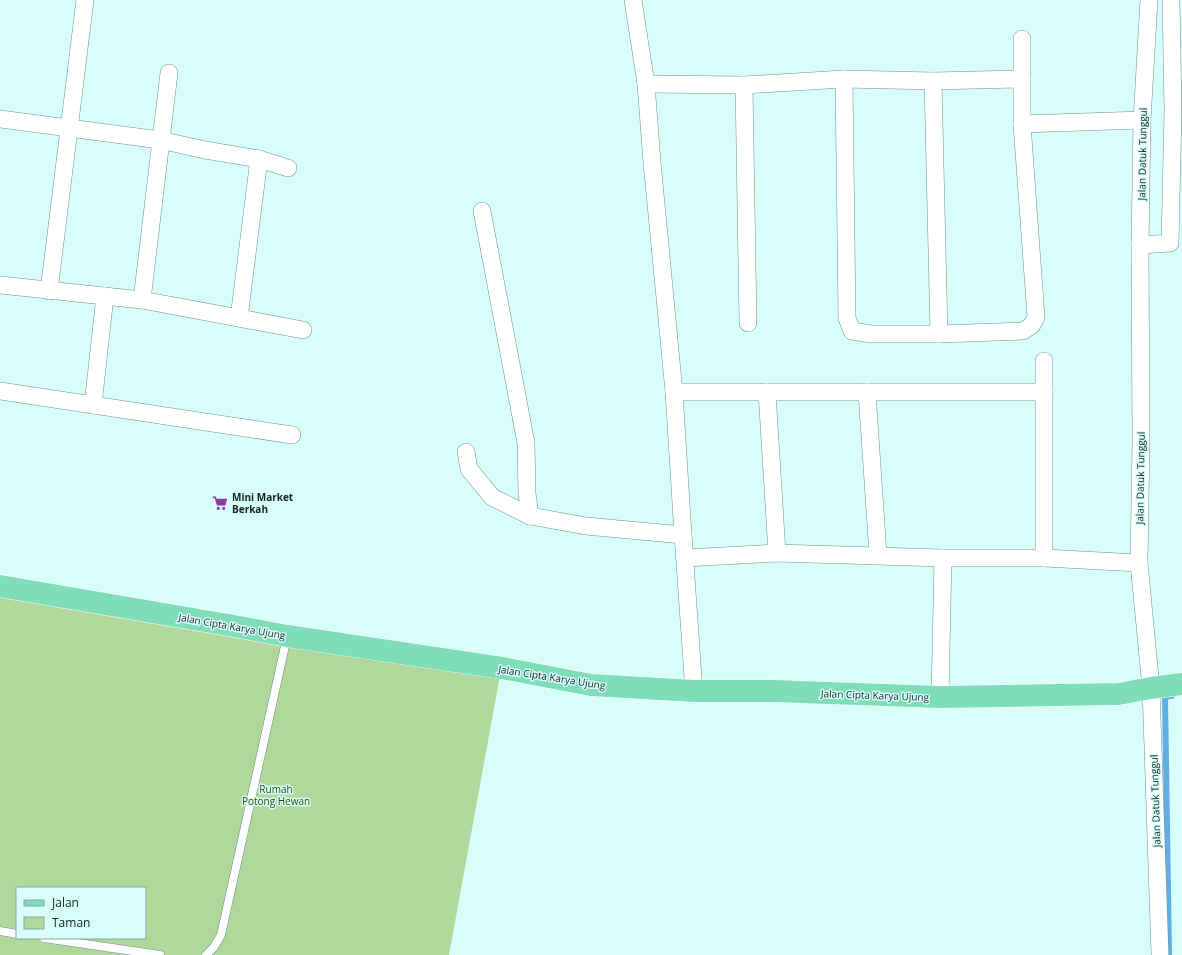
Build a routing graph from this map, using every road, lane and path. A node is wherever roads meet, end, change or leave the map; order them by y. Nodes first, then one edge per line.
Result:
1 (85, 0) edge
2 (633, 0) edge
3 (1149, 0) edge
4 (1171, 0) edge
5 (1022, 39) dead end
6 (169, 72) dead end
7 (844, 79) junction
8 (1022, 79) junction
9 (933, 81) junction
10 (646, 84) junction
11 (744, 85) junction
12 (0, 119) edge
13 (1142, 120) junction
14 (1022, 124) junction
15 (69, 128) junction
16 (160, 140) junction
17 (259, 159) junction
18 (288, 168) dead end
19 (482, 212) dead end
20 (1176, 243) edge
21 (1140, 245) junction
22 (0, 285) edge
23 (49, 291) junction
24 (105, 296) junction
25 (142, 300) junction
26 (239, 318) junction
27 (748, 323) dead end
28 (303, 330) dead end
29 (939, 334) junction
30 (1044, 361) dead end
31 (0, 391) edge
32 (674, 392) junction
33 (767, 392) junction
34 (867, 392) junction
35 (1044, 392) junction
36 (93, 405) junction
37 (292, 435) dead end
38 (466, 452) dead end
39 (530, 516) junction
40 (682, 535) junction
41 (777, 552) junction
42 (878, 555) junction
43 (685, 558) junction
44 (943, 558) junction
45 (1044, 558) junction
46 (1139, 563) junction
47 (0, 586) edge
48 (287, 636) junction
49 (1182, 684) edge
50 (1151, 688) junction
51 (694, 691) junction
52 (940, 697) junction
53 (0, 932) edge
54 (16, 934) edge
55 (51, 939) edge
56 (160, 955) edge
57 (206, 955) edge
58 (1160, 955) edge

1 - 15 street
2 - 10 street
3 - 13 street, Jalan Datuk Tunggul
4 - 20 street
5 - 8 street
6 - 16 street
7 - 9 street
7 - 11 street
7 - 29 street
8 - 9 street
8 - 14 street
9 - 29 street
10 - 11 street
10 - 32 street
11 - 27 street
12 - 15 street
13 - 14 street
13 - 21 street, Jalan Datuk Tunggul
14 - 29 street
15 - 16 street
15 - 23 street
16 - 17 street
16 - 25 street
17 - 18 street
17 - 26 street
19 - 39 street
20 - 21 street
21 - 46 street, Jalan Datuk Tunggul
22 - 23 street
23 - 24 street
24 - 25 street
24 - 36 street
25 - 26 street
26 - 28 street
30 - 35 street
31 - 36 street
32 - 33 street
32 - 40 street
33 - 34 street
33 - 41 street
34 - 35 street
34 - 42 street
35 - 45 street
36 - 37 street
38 - 39 street
39 - 40 street
40 - 43 street
41 - 42 street
41 - 43 street
42 - 44 street
43 - 51 street
44 - 45 street
44 - 52 street
45 - 46 street
46 - 50 street, Jalan Datuk Tunggul
47 - 48 main road, Jalan Cipta Karya Ujung
48 - 51 main road, Jalan Cipta Karya Ujung
48 - 57 lane
49 - 50 main road, Jalan Cipta Karya Ujung
50 - 52 main road, Jalan Cipta Karya Ujung
50 - 58 street, Jalan Datuk Tunggul
51 - 52 main road, Jalan Cipta Karya Ujung
53 - 54 lane
55 - 56 lane

